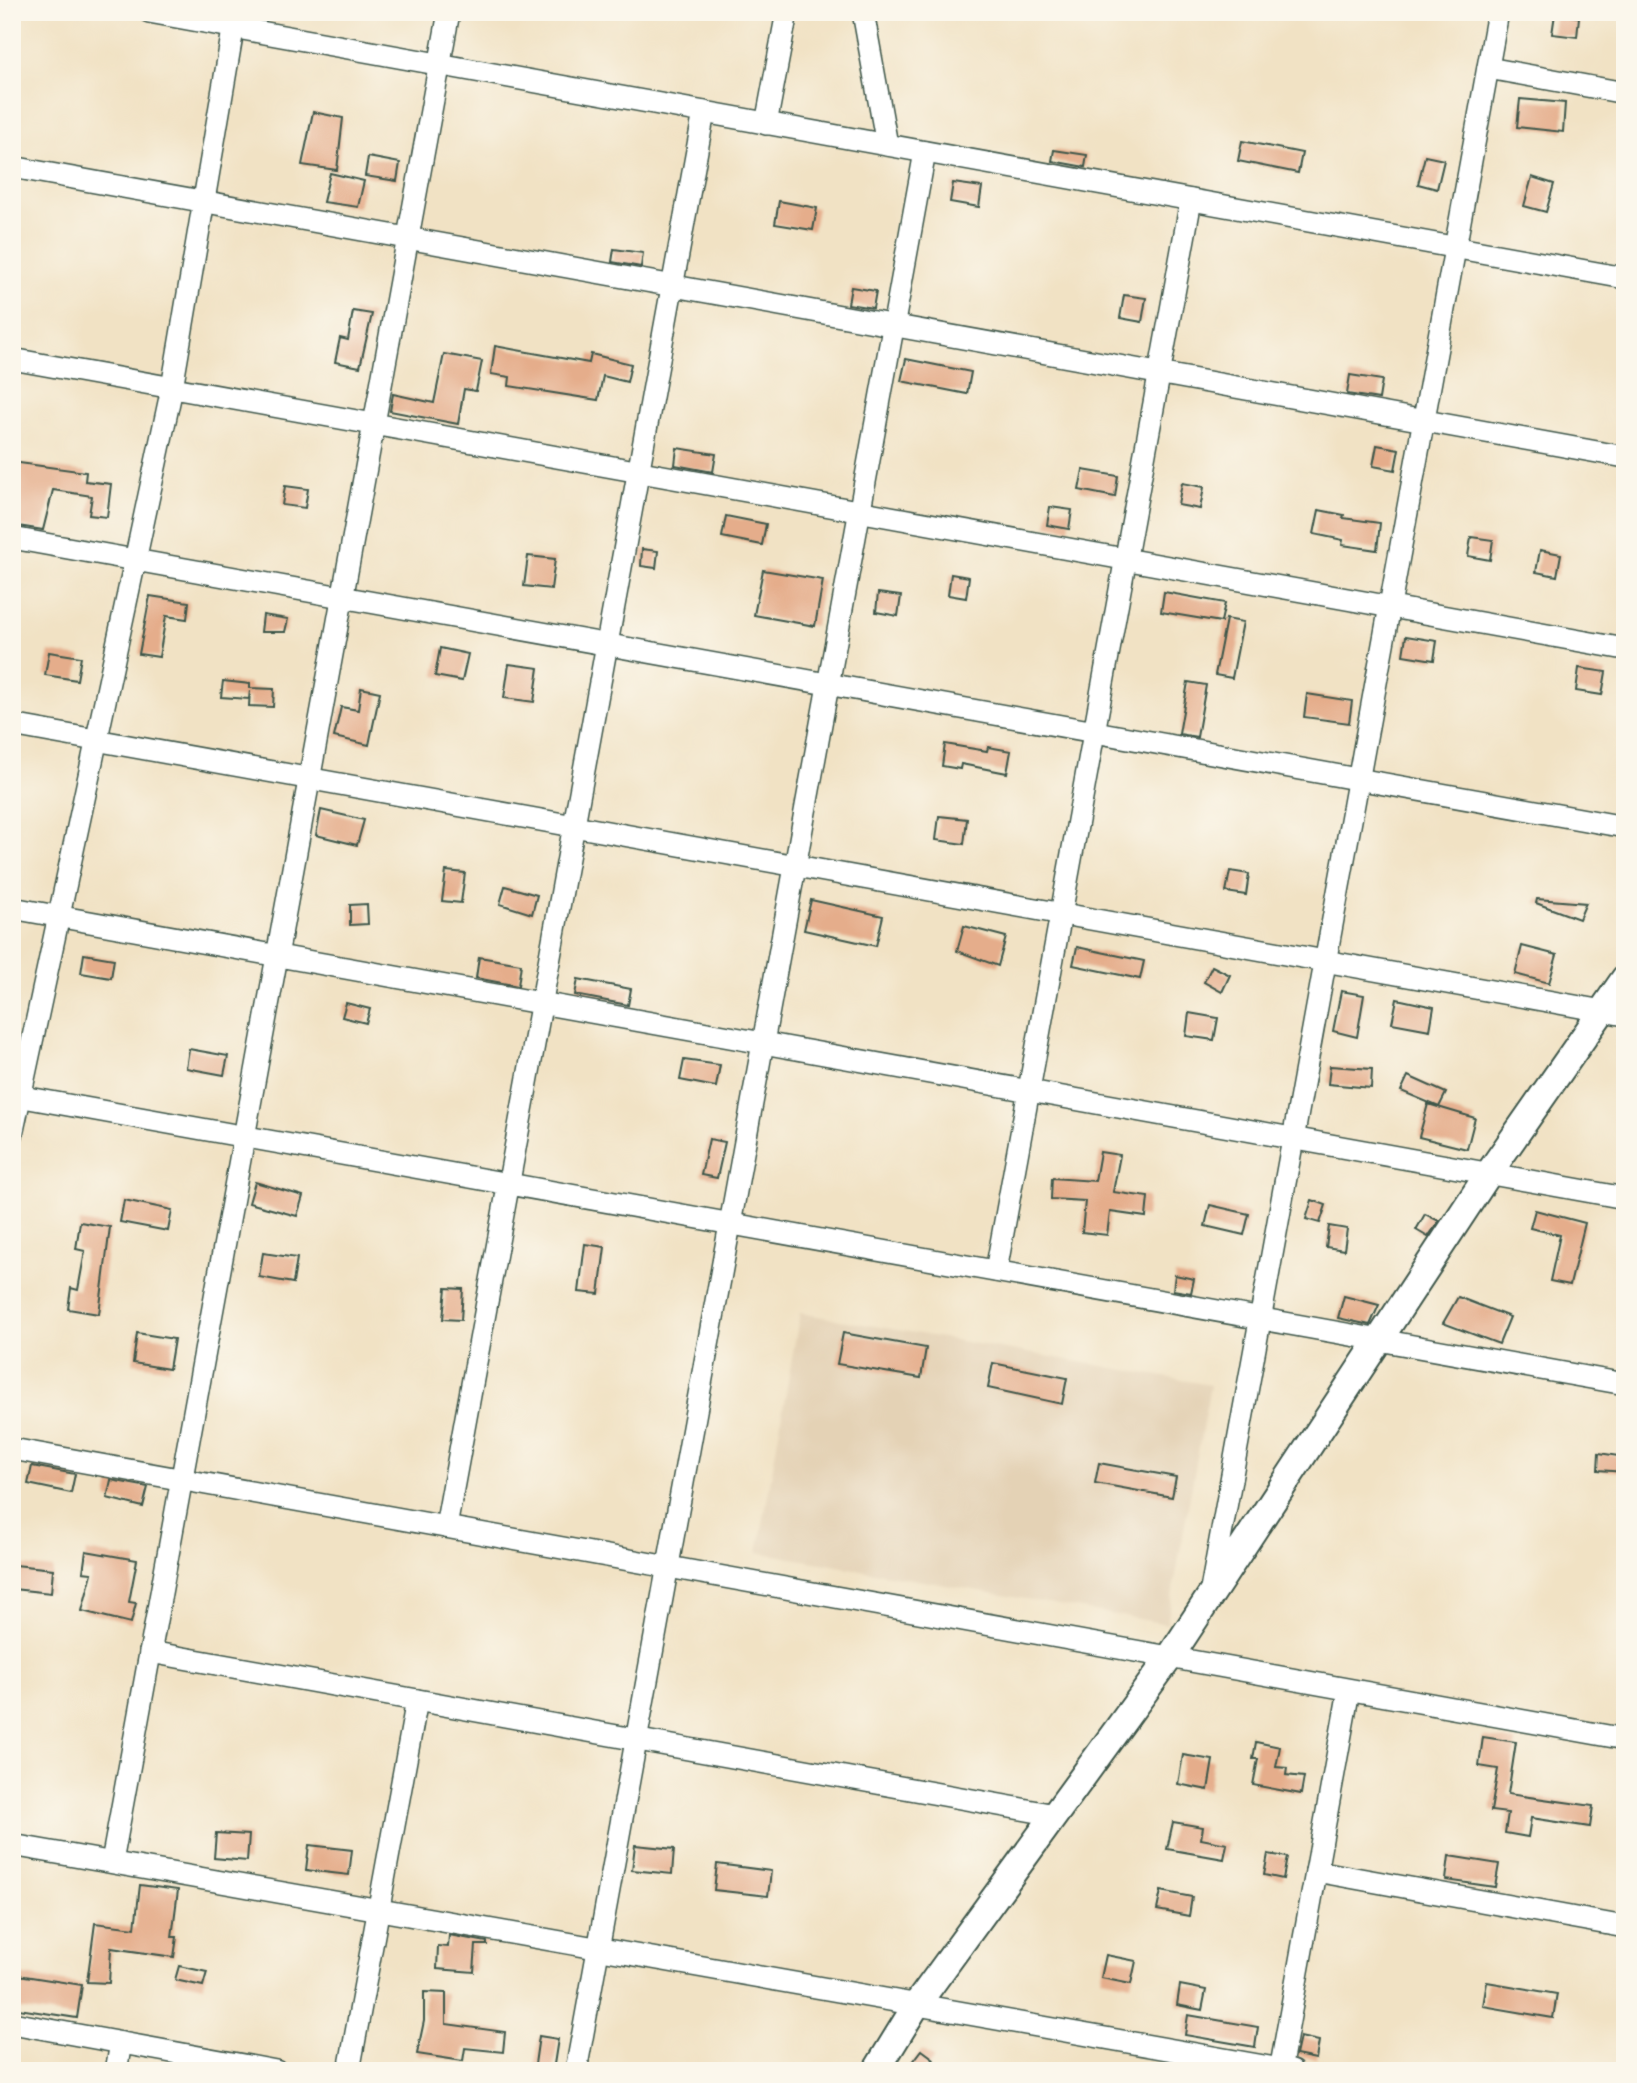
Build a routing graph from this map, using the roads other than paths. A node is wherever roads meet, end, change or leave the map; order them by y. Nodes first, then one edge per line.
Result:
1 (149, 12) edge
2 (449, 12) edge
3 (787, 12) edge
4 (863, 12) edge
5 (1498, 12) edge
6 (235, 20) edge
7 (439, 65) junction
8 (1488, 68) junction
9 (1625, 93) edge
10 (704, 112) junction
11 (766, 124) junction
12 (887, 145) junction
13 (925, 152) junction
14 (12, 167) edge
15 (1191, 200) junction
16 (204, 201) junction
17 (408, 238) junction
18 (1455, 247) junction
19 (1625, 278) edge
20 (672, 285) junction
21 (894, 325) junction
22 (12, 359) edge
23 (1160, 373) junction
24 (172, 388) junction
25 (1424, 421) junction
26 (374, 424) junction
27 (1625, 457) edge
28 (638, 472) junction
29 (860, 512) junction
30 (12, 538) edge
31 (135, 559) junction
32 (1126, 559) junction
33 (342, 597) junction
34 (1390, 607) junction
35 (607, 645) junction
36 (1625, 649) edge
37 (828, 684) junction
38 (12, 725) edge
39 (1094, 732) junction
40 (96, 740) junction
41 (309, 779) junction
42 (1358, 780) junction
43 (574, 826) junction
44 (1625, 827) edge
45 (795, 866) junction
46 (12, 908) edge
47 (1061, 914) junction
48 (57, 916) junction
49 (277, 956) junction
50 (1325, 961) junction
51 (1625, 978) edge
52 (541, 1003) junction
53 (1613, 1013) edge
54 (763, 1043) junction
55 (1029, 1091) junction
56 (15, 1095) edge
57 (12, 1135) edge
58 (244, 1137) junction
59 (1293, 1138) junction
60 (1489, 1173) junction
61 (509, 1184) junction
62 (1625, 1198) edge
63 (730, 1224) junction
64 (996, 1271) junction
65 (1260, 1319) junction
66 (1378, 1340) junction
67 (1625, 1384) edge
68 (12, 1449) edge
69 (181, 1480) junction
70 (446, 1527) junction
71 (667, 1567) junction
72 (1209, 1599) junction
73 (150, 1652) junction
74 (1170, 1657) junction
75 (1349, 1690) junction
76 (417, 1700) junction
77 (1625, 1739) edge
78 (636, 1740) junction
79 (1055, 1815) junction
80 (12, 1844) edge
81 (112, 1862) junction
82 (1316, 1871) junction
83 (379, 1909) junction
84 (1625, 1927) edge
85 (598, 1948) junction
86 (917, 2004) junction
87 (12, 2023) edge
88 (121, 2043) junction
89 (1284, 2070) edge
90 (116, 2071) edge
91 (276, 2071) edge
92 (349, 2071) edge
93 (576, 2071) edge
94 (876, 2071) edge

1 - 6 street
2 - 7 street
3 - 11 street
4 - 12 street
5 - 8 street
6 - 7 street
6 - 16 street
7 - 10 street
7 - 17 street
8 - 9 street
8 - 18 street
10 - 11 street
10 - 20 street
11 - 12 street
12 - 13 street
13 - 15 street
13 - 21 street
14 - 16 street
15 - 18 street
15 - 23 street
16 - 17 street
16 - 24 street
17 - 20 street
17 - 26 street
18 - 19 street
18 - 25 street
20 - 21 street
20 - 28 street
21 - 23 street
21 - 29 street
22 - 24 street
23 - 25 street
23 - 32 street
24 - 26 street
24 - 31 street
25 - 27 street
25 - 34 street
26 - 28 street
26 - 33 street
28 - 29 street
28 - 35 street
29 - 32 street
29 - 37 street
30 - 31 street
31 - 33 street
31 - 40 street
32 - 34 street
32 - 39 street
33 - 35 street
33 - 41 street
34 - 36 street
34 - 42 street
35 - 37 street
35 - 43 street
37 - 39 street
37 - 45 street
38 - 40 street
39 - 42 street
39 - 47 street
40 - 41 street
40 - 48 street
41 - 43 street
41 - 49 street
42 - 44 street
42 - 50 street
43 - 45 street
43 - 52 street
45 - 47 street
45 - 54 street
46 - 48 street
47 - 50 street
47 - 55 street
48 - 49 street
48 - 56 street
49 - 52 street
49 - 58 street
50 - 53 street
50 - 59 street
51 - 53 street
52 - 54 street
52 - 61 street
53 - 60 street
54 - 55 street
54 - 63 street
55 - 59 street
55 - 64 street
56 - 57 street
56 - 58 street
58 - 61 street
58 - 69 street
59 - 60 street
59 - 65 street
60 - 62 street
60 - 66 street
61 - 63 street
61 - 70 street
63 - 64 street
63 - 71 street
64 - 65 street
65 - 66 street
65 - 72 street
66 - 67 street
66 - 72 street
68 - 69 street
69 - 70 street
69 - 73 street
70 - 71 street
71 - 74 street
71 - 78 street
72 - 74 street
73 - 76 street
73 - 81 street
74 - 75 street
74 - 79 street
75 - 77 street
75 - 82 street
76 - 78 street
76 - 83 street
78 - 79 street
78 - 85 street
79 - 86 street
80 - 81 street
81 - 83 street
82 - 84 street
82 - 89 street
83 - 85 street
83 - 92 street
85 - 86 street
85 - 93 street
86 - 89 street
86 - 94 street
87 - 88 street
88 - 90 street
88 - 91 street

